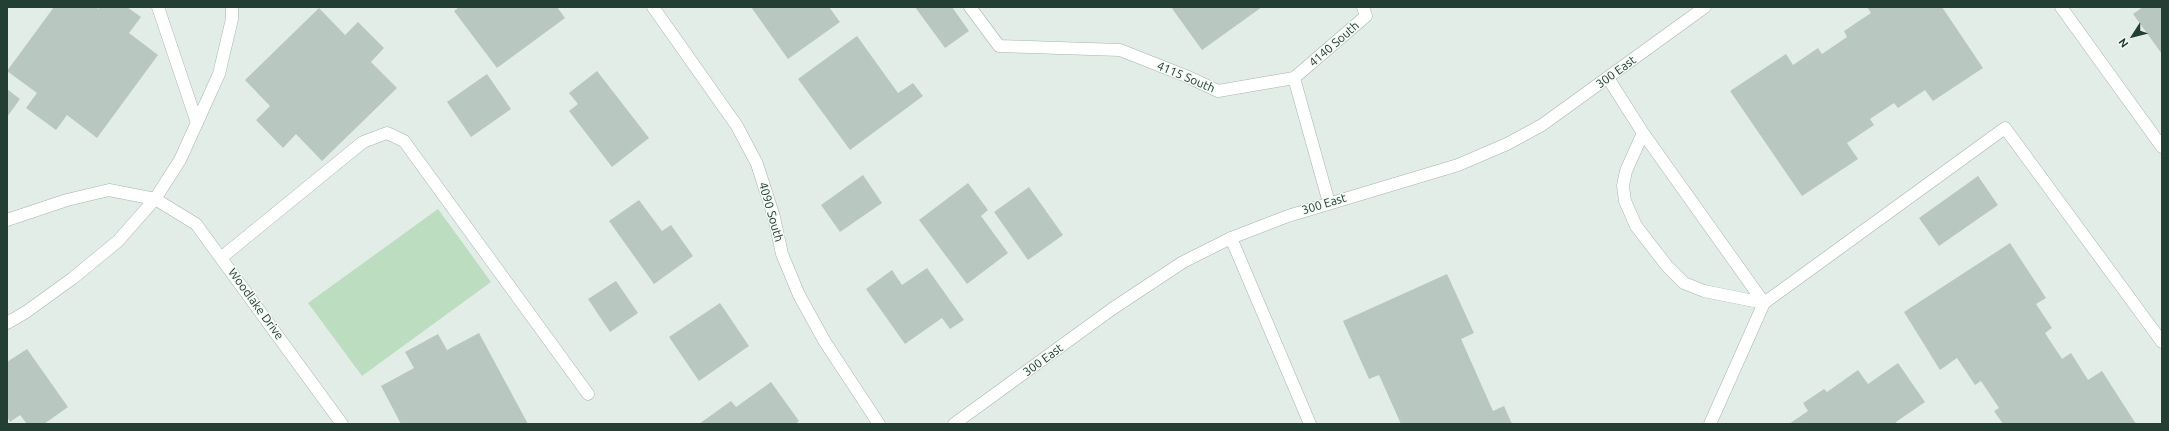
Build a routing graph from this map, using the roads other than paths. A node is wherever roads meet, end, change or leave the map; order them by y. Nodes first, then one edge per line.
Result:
1 (158, 7) edge
2 (232, 7) edge
3 (653, 7) edge
4 (970, 7) edge
5 (1364, 7) edge
6 (1705, 7) edge
7 (2061, 7) edge
8 (1294, 78) junction
9 (1608, 78) junction
10 (197, 123) junction
11 (1644, 133) junction
12 (2162, 147) edge
13 (155, 199) junction
14 (1329, 203) junction
15 (7, 220) edge
16 (1231, 238) junction
17 (222, 257) junction
18 (1764, 303) junction
19 (7, 323) edge
20 (2162, 342) edge
21 (588, 394) dead end
22 (342, 424) edge
23 (879, 424) edge
24 (954, 424) edge
25 (1310, 424) edge
26 (1710, 424) edge

1 - 10 street
2 - 10 street
3 - 23 street, 4090 South
4 - 8 street, 4115 South
5 - 8 street, 4140 South
6 - 9 street, 300 East
7 - 12 street
8 - 14 street
9 - 11 street
9 - 14 street, 300 East
10 - 13 street
11 - 18 street
11 - 18 street
13 - 15 street
13 - 17 street, Woodlake Drive
13 - 19 street
14 - 16 street, 300 East
16 - 24 street, 300 East
16 - 25 street
17 - 21 street
17 - 22 street, Woodlake Drive
18 - 20 street
18 - 26 street

